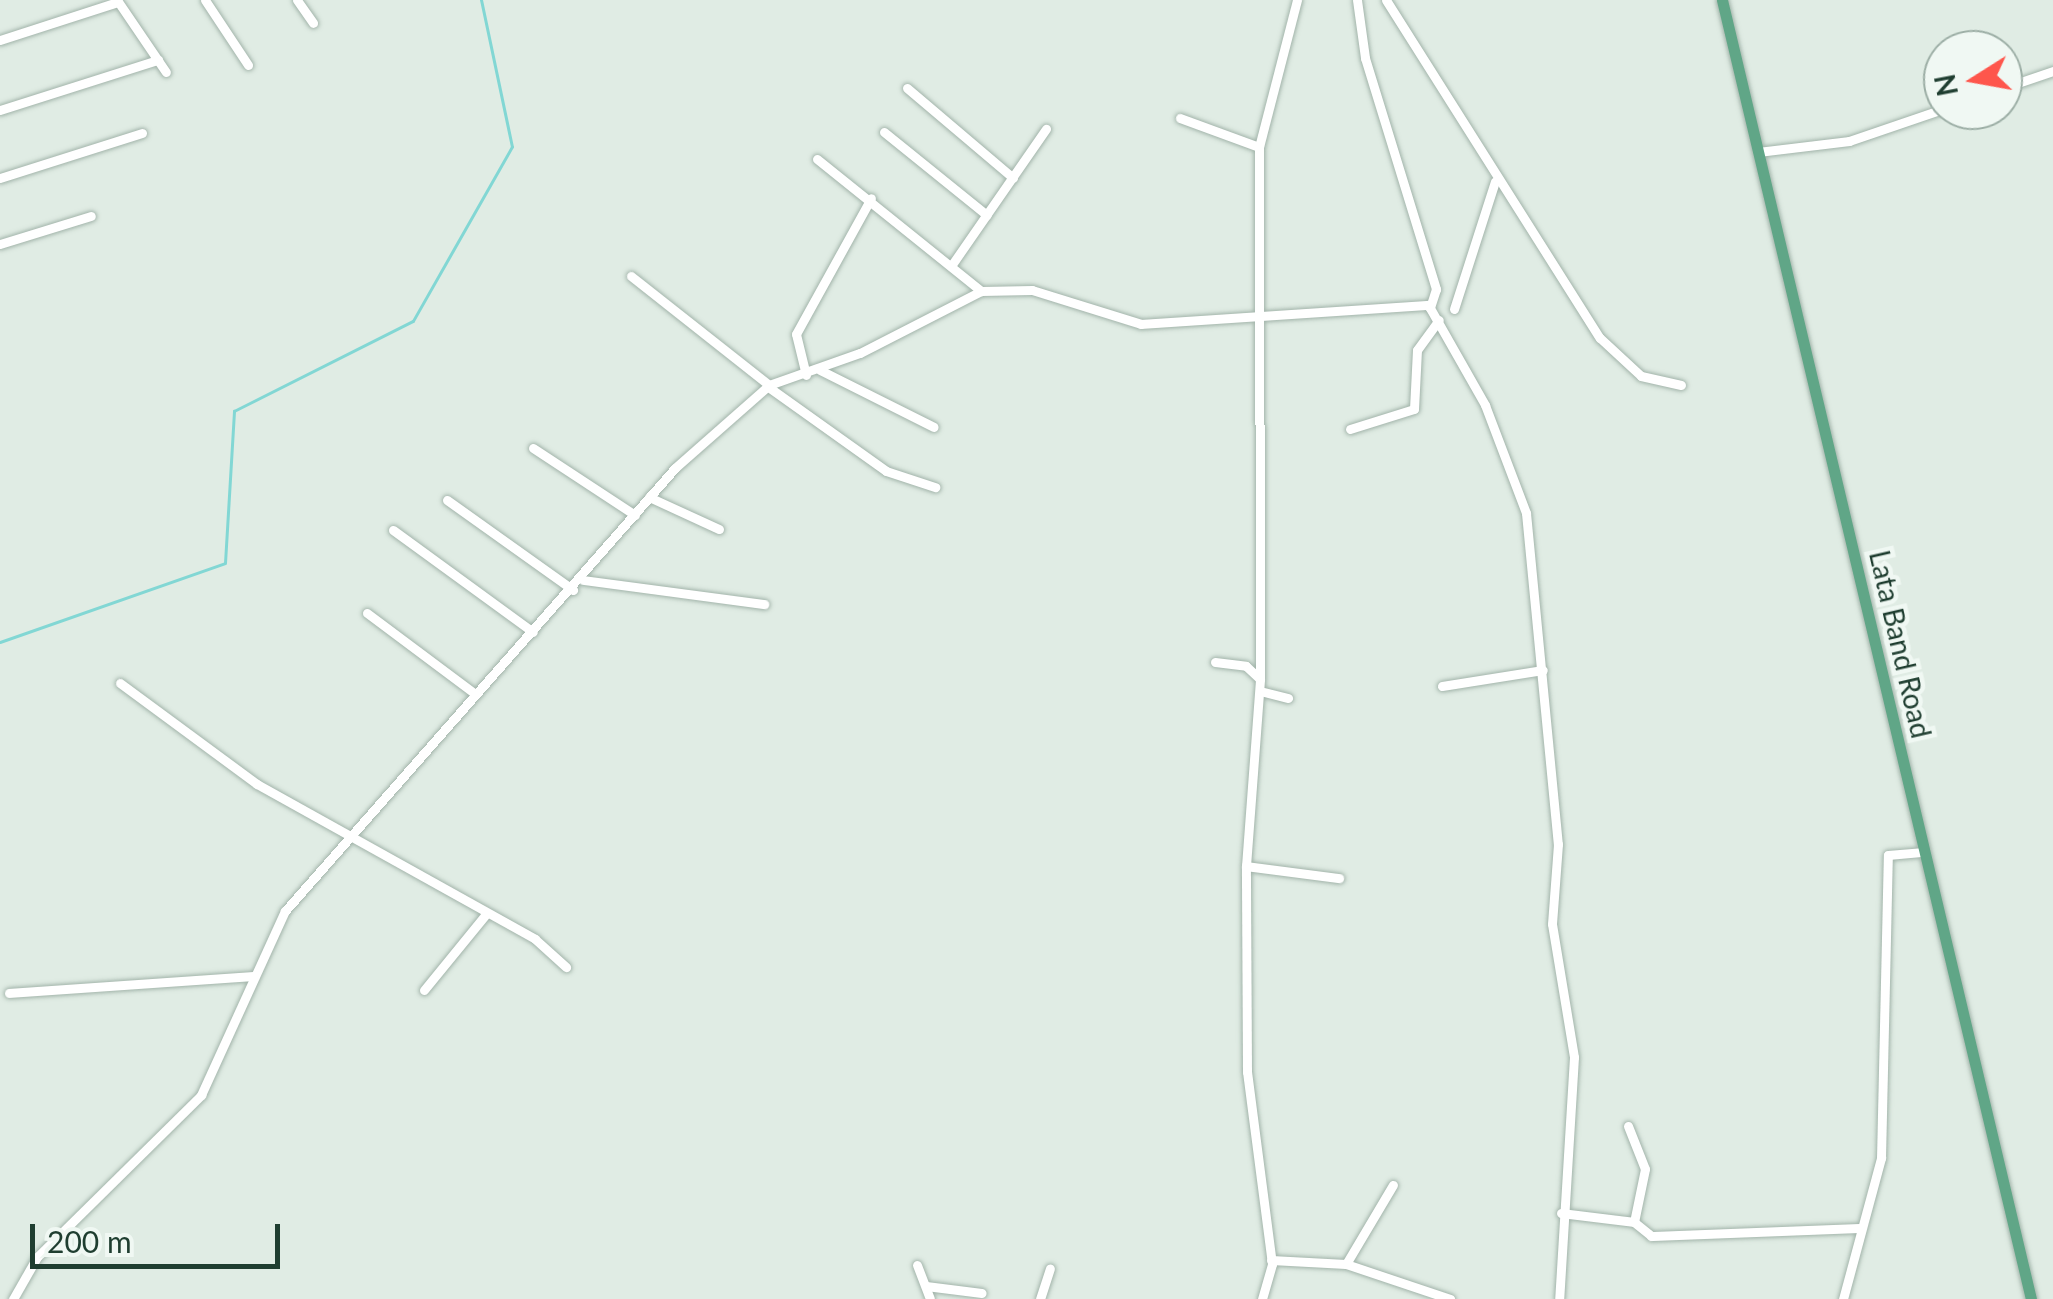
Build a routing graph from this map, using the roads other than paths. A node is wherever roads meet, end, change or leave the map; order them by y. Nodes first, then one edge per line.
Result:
1 (204, 0) edge
2 (297, 0) edge
3 (1297, 0) edge
4 (1358, 0) edge
5 (1386, 0) edge
6 (1722, 0) edge
7 (118, 1) edge
8 (312, 23) dead end
9 (0, 40) edge
10 (158, 60) junction
11 (248, 65) dead end
12 (2053, 71) edge
13 (166, 72) dead end
14 (2023, 81) edge
15 (908, 88) dead end
16 (0, 110) edge
17 (1923, 116) edge
18 (1180, 118) dead end
19 (1046, 129) dead end
20 (884, 132) dead end
21 (142, 133) dead end
22 (1259, 147) junction
23 (1758, 152) junction
24 (817, 159) dead end
25 (0, 178) edge
26 (1013, 178) junction
27 (1496, 181) junction
28 (871, 198) junction
29 (988, 214) junction
30 (91, 216) dead end
31 (0, 244) edge
32 (951, 266) junction
33 (631, 276) dead end
34 (980, 291) junction
35 (1429, 305) junction
36 (1454, 309) dead end
37 (1439, 320) junction
38 (1259, 322) junction
39 (820, 370) junction
40 (806, 375) junction
41 (768, 385) junction
42 (1680, 385) dead end
43 (934, 427) dead end
44 (1350, 429) dead end
45 (534, 448) dead end
46 (935, 487) dead end
47 (649, 498) junction
48 (447, 500) dead end
49 (635, 515) junction
50 (393, 530) dead end
51 (719, 530) dead end
52 (583, 580) junction
53 (574, 590) junction
54 (764, 604) dead end
55 (367, 612) dead end
56 (534, 632) junction
57 (1215, 662) dead end
58 (1543, 670) junction
59 (1260, 679) junction
60 (120, 683) dead end
61 (1442, 686) dead end
62 (1260, 691) junction
63 (474, 693) junction
64 (1288, 698) dead end
65 (350, 843) junction
66 (1924, 852) junction
67 (1246, 866) junction
68 (1339, 878) dead end
69 (486, 914) junction
70 (566, 966) dead end
71 (252, 976) junction
72 (424, 990) dead end
73 (9, 993) dead end
74 (1628, 1126) dead end
75 (1393, 1185) dead end
76 (1561, 1212) junction
77 (1634, 1222) junction
78 (1862, 1228) junction
79 (1271, 1260) junction
80 (917, 1264) dead end
81 (1346, 1264) junction
82 (1050, 1269) dead end
83 (926, 1286) junction
84 (982, 1293) dead end
85 (1558, 1298) edge
86 (13, 1299) edge
87 (930, 1299) edge
88 (1040, 1299) edge
89 (1262, 1299) edge
90 (1450, 1299) edge
91 (1843, 1299) edge
92 (2031, 1299) edge

1 - 11 street
2 - 8 street
3 - 22 street
4 - 35 street
5 - 27 street
6 - 23 main road, Lata Band Road
7 - 9 street
7 - 10 street
10 - 13 street
10 - 16 street
12 - 14 street
15 - 26 street
17 - 23 street
18 - 22 street
19 - 26 street
20 - 29 street
21 - 25 street
22 - 38 street
23 - 66 main road, Lata Band Road
24 - 28 street
26 - 29 street
27 - 36 street
27 - 42 street
28 - 32 street
28 - 40 street
29 - 32 street
30 - 31 street
32 - 34 street
33 - 41 street
34 - 38 street
34 - 39 street
35 - 37 street
35 - 38 street
37 - 44 street
37 - 58 street
38 - 59 street
39 - 40 street
39 - 43 street
40 - 41 street
41 - 46 street
41 - 47 street
45 - 49 street
47 - 49 street
47 - 51 street
48 - 53 street
49 - 52 street
50 - 56 street
52 - 53 street
52 - 54 street
53 - 56 street
55 - 63 street
56 - 63 street
57 - 59 street
58 - 61 street
58 - 76 street
59 - 62 street
60 - 65 street
62 - 64 street
62 - 67 street
63 - 65 street
65 - 69 street
65 - 71 street
66 - 78 street
66 - 92 main road, Lata Band Road
67 - 68 street
67 - 79 street
69 - 70 street
69 - 72 street
71 - 73 street
71 - 86 street
74 - 77 street
75 - 81 street
76 - 77 street
76 - 85 street
77 - 78 street
78 - 91 street
79 - 81 street
79 - 89 street
80 - 83 street
81 - 90 street
82 - 88 street
83 - 84 street
83 - 87 street

